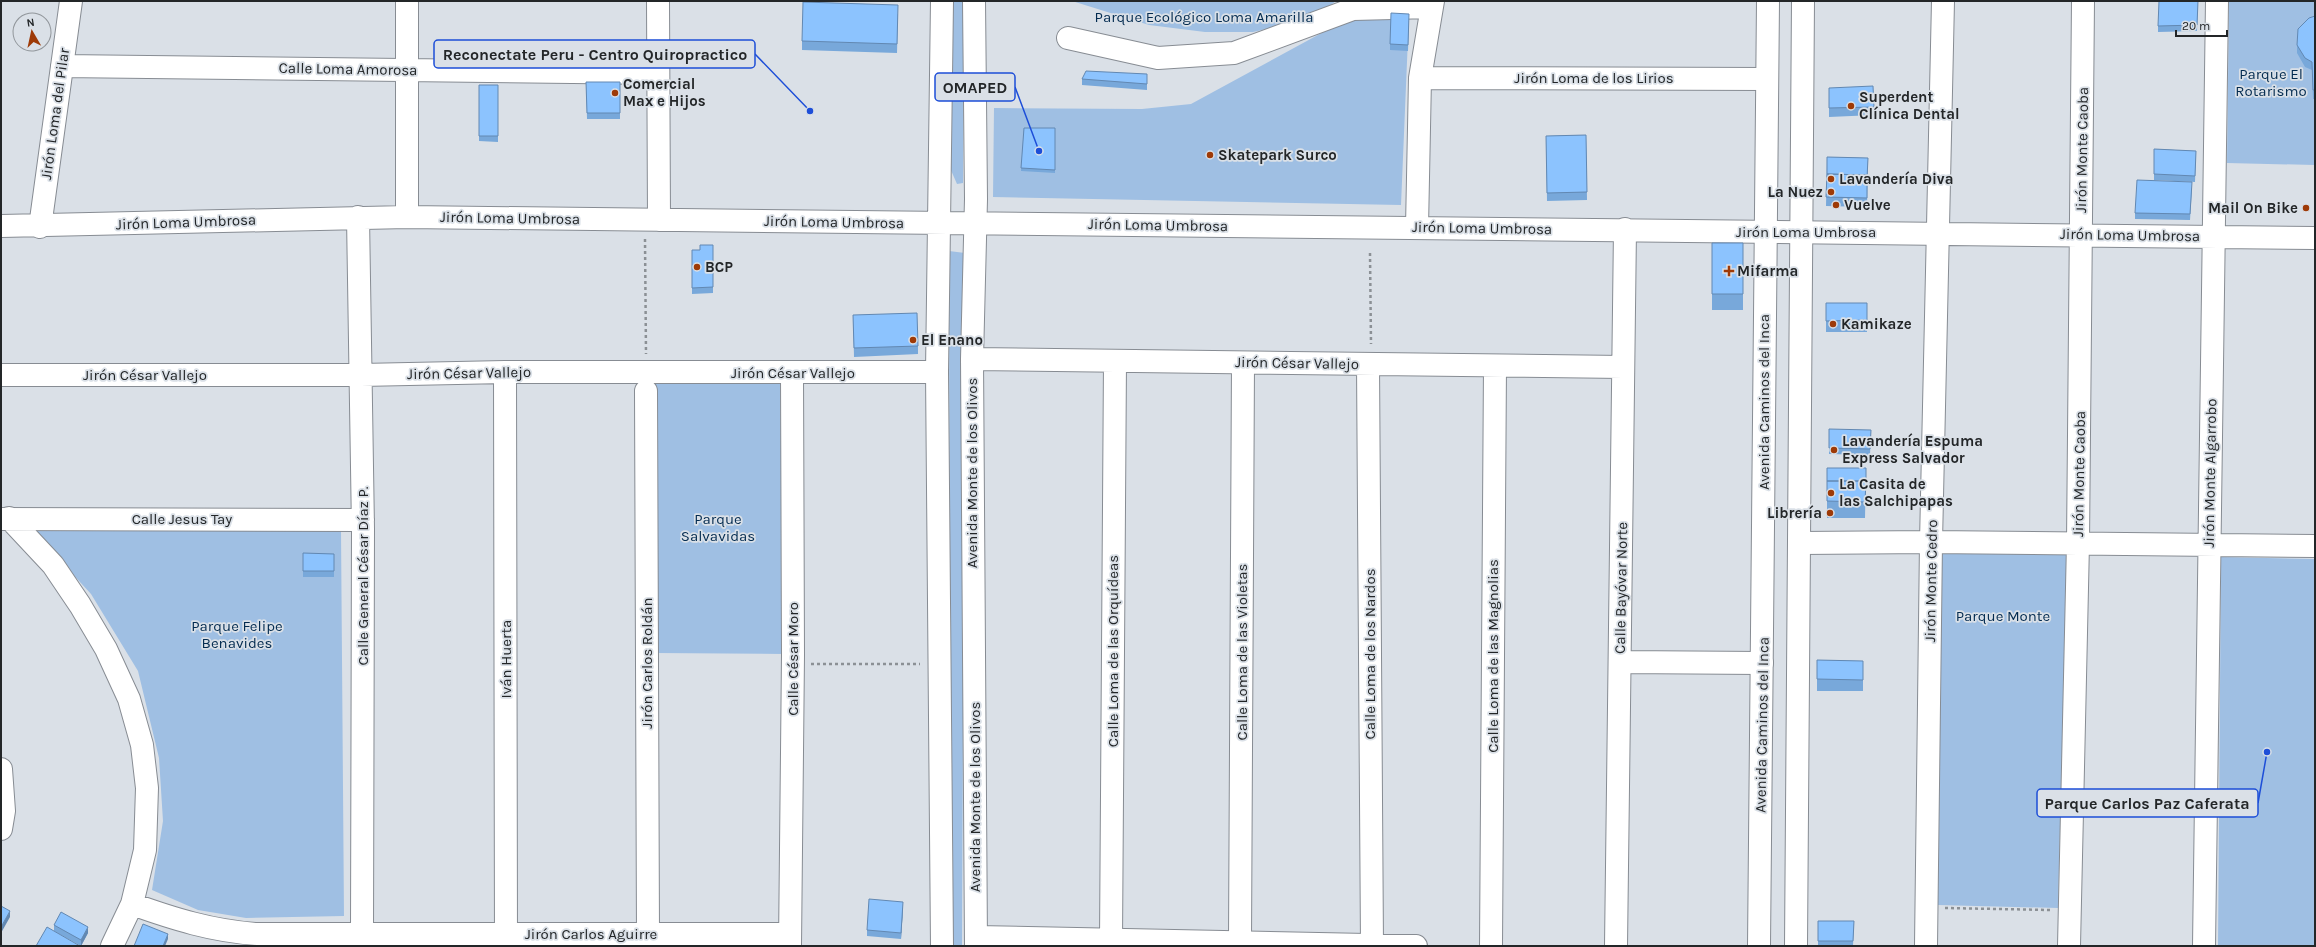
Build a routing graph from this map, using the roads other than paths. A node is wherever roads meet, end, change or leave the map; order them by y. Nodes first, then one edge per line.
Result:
1 (71, 1) edge
2 (406, 1) edge
3 (658, 1) edge
4 (942, 1) edge
5 (974, 1) edge
6 (1768, 1) edge
7 (1803, 1) edge
8 (1943, 1) edge
9 (2083, 1) edge
10 (2217, 1) edge
11 (1433, 4) edge
12 (1068, 38) dead end
13 (62, 66) junction
14 (407, 70) junction
15 (658, 73) junction
16 (1420, 78) junction
17 (1767, 79) junction
18 (407, 217) junction
19 (358, 218) junction
20 (653, 220) junction
21 (940, 223) junction
22 (974, 223) junction
23 (1, 226) edge
24 (40, 226) junction
25 (1417, 227) junction
26 (1625, 229) junction
27 (1766, 231) junction
28 (1802, 231) junction
29 (1940, 233) junction
30 (2081, 235) junction
31 (2214, 236) junction
32 (2315, 238) edge
33 (1370, 355) junction
34 (972, 359) junction
35 (1115, 361) junction
36 (1243, 363) junction
37 (1495, 366) junction
38 (1623, 367) junction
39 (505, 372) junction
40 (937, 372) junction
41 (792, 373) junction
42 (1, 375) edge
43 (361, 375) junction
44 (646, 391) dead end
45 (5, 519) edge
46 (363, 520) junction
47 (1931, 542) junction
48 (1800, 543) junction
49 (2078, 543) junction
50 (2209, 545) junction
51 (2315, 546) edge
52 (1620, 662) junction
53 (1762, 663) junction
54 (1, 769) edge
55 (1, 829) edge
56 (132, 904) junction
57 (648, 934) junction
58 (362, 935) junction
59 (506, 940) edge
60 (790, 940) edge
61 (976, 941) edge
62 (1111, 941) junction
63 (1240, 941) junction
64 (1372, 945) junction
65 (112, 946) edge
66 (942, 946) edge
67 (1416, 946) edge
68 (1491, 946) edge
69 (1616, 946) edge
70 (1759, 946) edge
71 (1796, 946) edge
72 (1926, 946) edge
73 (2069, 946) edge
74 (2204, 946) edge

1 - 13 street, Jirón Loma del Pilar
2 - 14 street
3 - 15 street
4 - 21 street
5 - 22 street, Avenida Monte de los Olivos
6 - 17 street, Avenida Caminos del Inca
7 - 28 street
8 - 29 street, Jirón Monte Cedro
9 - 30 street, Jirón Monte Caoba
10 - 31 street, Jirón Monte Algarrobo
11 - 12 street
11 - 16 street
13 - 14 street, Calle Loma Amorosa
13 - 24 street, Jirón Loma del Pilar
14 - 15 street, Calle Loma Amorosa
14 - 18 street
15 - 20 street
16 - 17 street, Jirón Loma de los Lirios
16 - 25 street
17 - 27 street, Avenida Caminos del Inca
18 - 19 street, Jirón Loma Umbrosa
18 - 20 street, Jirón Loma Umbrosa
19 - 24 street, Jirón Loma Umbrosa
19 - 43 street, Calle General César Díaz P.
20 - 21 street, Jirón Loma Umbrosa
21 - 22 street, Jirón Loma Umbrosa
21 - 40 street
22 - 25 street, Jirón Loma Umbrosa
22 - 34 street, Avenida Monte de los Olivos
23 - 24 street, Jirón Loma Umbrosa
25 - 26 street, Jirón Loma Umbrosa
26 - 27 street, Jirón Loma Umbrosa
26 - 38 street, Calle Bayóvar Norte
27 - 28 street, Jirón Loma Umbrosa
27 - 53 street, Avenida Caminos del Inca
28 - 29 street, Jirón Loma Umbrosa
28 - 48 street
29 - 30 street, Jirón Loma Umbrosa
29 - 47 street, Jirón Monte Cedro
30 - 31 street, Jirón Loma Umbrosa
30 - 49 street, Jirón Monte Caoba
31 - 32 street, Jirón Loma Umbrosa
31 - 50 street, Jirón Monte Algarrobo
33 - 36 street, Jirón César Vallejo
33 - 37 street, Jirón César Vallejo
33 - 64 street, Calle Loma de los Nardos
34 - 35 street, Jirón César Vallejo
34 - 61 street, Avenida Monte de los Olivos
35 - 36 street, Jirón César Vallejo
35 - 62 street, Calle Loma de las Orquídeas
36 - 63 street, Calle Loma de las Violetas
37 - 38 street, Jirón César Vallejo
37 - 68 street, Calle Loma de las Magnolias
38 - 52 street, Calle Bayóvar Norte
39 - 41 street, Jirón César Vallejo
39 - 43 street, Jirón César Vallejo
39 - 59 street, Iván Huerta
40 - 41 street, Jirón César Vallejo
40 - 66 street
41 - 60 street, Calle César Moro
42 - 43 street, Jirón César Vallejo
43 - 46 street, Calle General César Díaz P.
44 - 57 street, Jirón Carlos Roldán
45 - 46 street, Calle Jesus Tay
45 - 56 street
46 - 58 street, Calle General César Díaz P.
47 - 48 street
47 - 49 street
47 - 72 street, Jirón Monte Cedro
48 - 71 street
49 - 50 street
49 - 73 street, Jirón Monte Caoba
50 - 51 street
50 - 74 street, Jirón Monte Algarrobo
52 - 53 street
52 - 69 street, Calle Bayóvar Norte
53 - 70 street, Avenida Caminos del Inca
54 - 55 street
56 - 58 street, Jirón Carlos Aguirre
56 - 65 street
57 - 59 street, Jirón Carlos Aguirre
57 - 60 street, Jirón Carlos Aguirre
58 - 59 street, Jirón Carlos Aguirre
61 - 62 street
62 - 63 street
63 - 64 street
64 - 67 street

